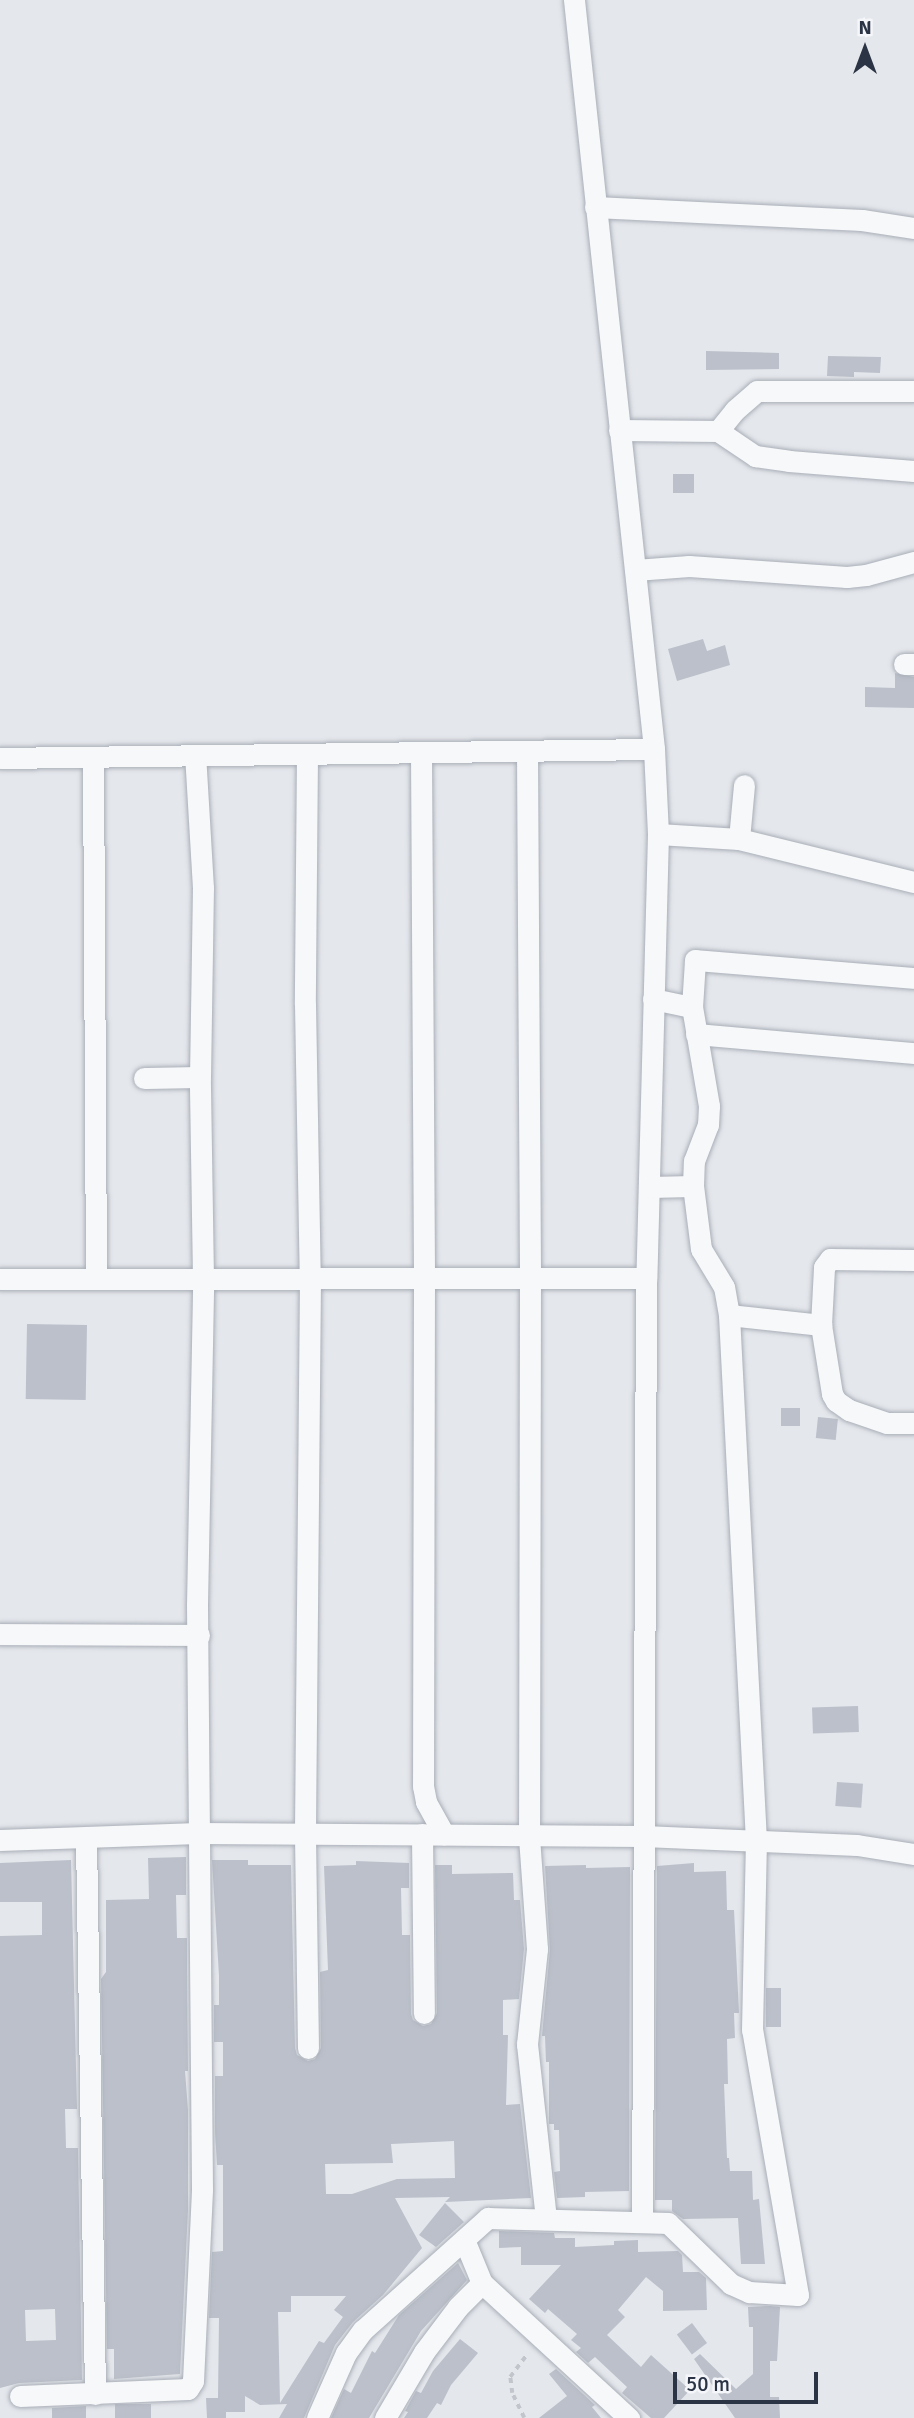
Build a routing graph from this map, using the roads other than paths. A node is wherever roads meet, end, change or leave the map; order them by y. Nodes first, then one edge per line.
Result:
1 (574, 0) edge
2 (595, 207) junction
3 (914, 228) edge
4 (914, 391) edge
5 (619, 430) junction
6 (718, 431) junction
7 (914, 471) edge
8 (914, 562) edge
9 (635, 569) junction
10 (654, 749) junction
11 (527, 751) junction
12 (421, 752) junction
13 (307, 754) junction
14 (195, 755) junction
15 (93, 757) junction
16 (0, 758) edge
17 (744, 785) dead end
18 (658, 834) junction
19 (739, 839) junction
20 (914, 882) edge
21 (914, 978) edge
22 (653, 999) junction
23 (692, 1007) junction
24 (696, 1034) junction
25 (914, 1053) edge
26 (200, 1077) junction
27 (144, 1078) dead end
28 (693, 1186) junction
29 (649, 1187) junction
30 (914, 1260) edge
31 (0, 1279) edge
32 (96, 1279) junction
33 (203, 1279) junction
34 (310, 1279) junction
35 (425, 1279) junction
36 (530, 1279) junction
37 (646, 1279) junction
38 (729, 1315) junction
39 (821, 1325) junction
40 (914, 1423) edge
41 (0, 1634) edge
42 (199, 1635) junction
43 (198, 1833) junction
44 (422, 1834) junction
45 (444, 1834) junction
46 (305, 1835) junction
47 (643, 1836) junction
48 (529, 1837) junction
49 (86, 1838) junction
50 (0, 1840) edge
51 (756, 1841) junction
52 (914, 1854) edge
53 (425, 2012) dead end
54 (308, 2048) dead end
55 (545, 2219) junction
56 (642, 2221) junction
57 (465, 2242) junction
58 (482, 2283) junction
59 (95, 2394) junction
60 (20, 2396) dead end
61 (317, 2418) edge
62 (385, 2418) edge
63 (629, 2418) edge

1 - 2 street
2 - 3 street
2 - 5 street
4 - 6 street
5 - 6 street
5 - 9 street
6 - 7 street
8 - 9 street
9 - 10 street
10 - 11 street
10 - 18 street
11 - 12 street
11 - 36 street
12 - 13 street
12 - 35 street
13 - 14 street
13 - 34 street
14 - 15 street
14 - 26 street
15 - 16 street
15 - 32 street
17 - 19 street
18 - 19 street
18 - 22 street
19 - 20 street
21 - 23 street
22 - 23 street
22 - 29 street
23 - 24 street
24 - 25 street
24 - 28 street
26 - 27 street
26 - 33 street
28 - 29 street
28 - 38 street
29 - 37 street
30 - 39 street
31 - 32 street
32 - 33 street
33 - 34 street
33 - 42 street
34 - 35 street
34 - 46 street
35 - 36 street
35 - 45 street
36 - 37 street
36 - 48 street
37 - 47 street
38 - 39 street
38 - 51 street
39 - 40 street
41 - 42 street
42 - 43 street
43 - 46 street
43 - 49 street
43 - 59 street
44 - 45 street
44 - 46 street
44 - 53 street
45 - 48 street
46 - 54 street
47 - 48 street
47 - 51 street
47 - 56 street
48 - 55 street
49 - 50 street
49 - 59 street
51 - 52 street
51 - 56 street
55 - 56 street
55 - 57 street
57 - 58 street
57 - 61 street
58 - 62 street
58 - 63 street
59 - 60 street

